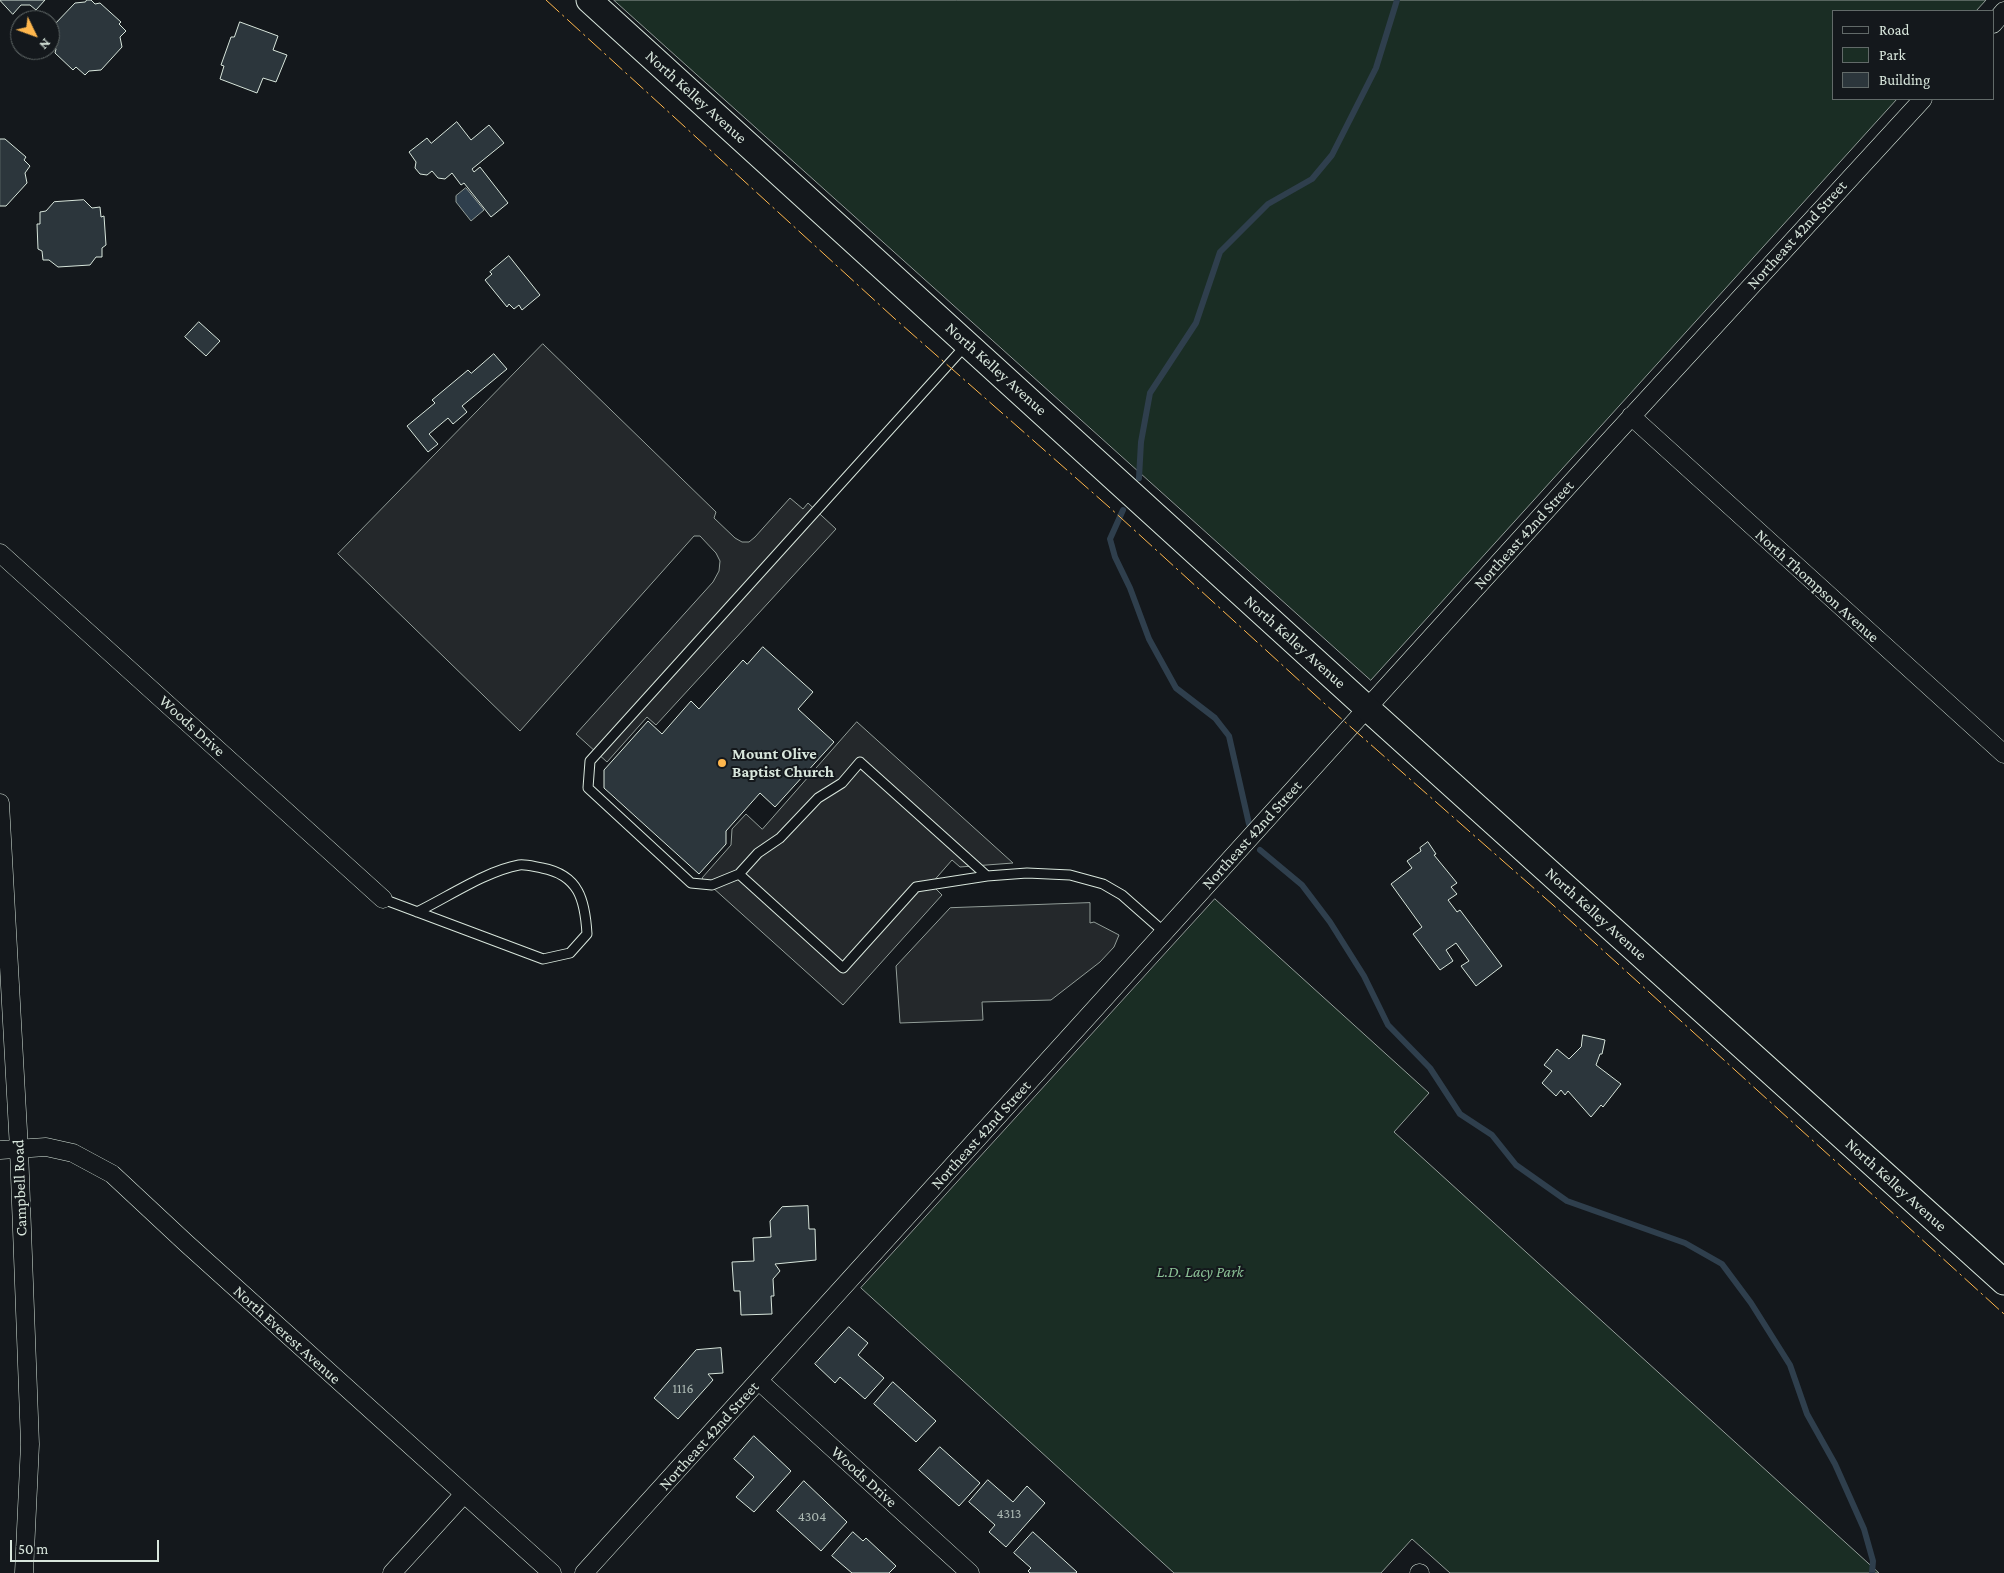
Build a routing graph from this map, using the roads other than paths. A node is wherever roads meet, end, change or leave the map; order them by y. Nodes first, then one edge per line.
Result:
1 (589, 0) edge
2 (2004, 11) edge
3 (1994, 23) edge
4 (1922, 100) edge
5 (968, 343) junction
6 (1631, 416) junction
7 (0, 553) edge
8 (1367, 708) junction
9 (2004, 754) edge
10 (0, 803) edge
11 (739, 874) junction
12 (987, 876) junction
13 (383, 899) joint
14 (418, 912) junction
15 (1164, 932) junction
16 (19, 1149) junction
17 (0, 1150) edge
18 (2004, 1282) edge
19 (759, 1381) junction
20 (464, 1494) junction
21 (24, 1573) edge
22 (392, 1573) edge
23 (552, 1573) edge
24 (584, 1573) edge
25 (970, 1573) edge

1 - 5 street, North Kelley Avenue
2 - 3 street
4 - 6 street, Northeast 42nd Street
5 - 8 street, North Kelley Avenue
5 - 11 lane
6 - 8 street, Northeast 42nd Street
6 - 9 street, North Thompson Avenue
7 - 13 street, Woods Drive
8 - 15 street, Northeast 42nd Street
8 - 18 street, North Kelley Avenue
10 - 16 street, Campbell Road
11 - 12 lane
11 - 12 lane
12 - 15 lane
13 - 14 lane
14 - 14 lane
15 - 19 street, Northeast 42nd Street
16 - 17 street, North Everest Avenue
16 - 20 street, North Everest Avenue
16 - 21 street, Campbell Road
19 - 24 street, Northeast 42nd Street
19 - 25 street, Woods Drive
20 - 22 street
20 - 23 street, North Everest Avenue

